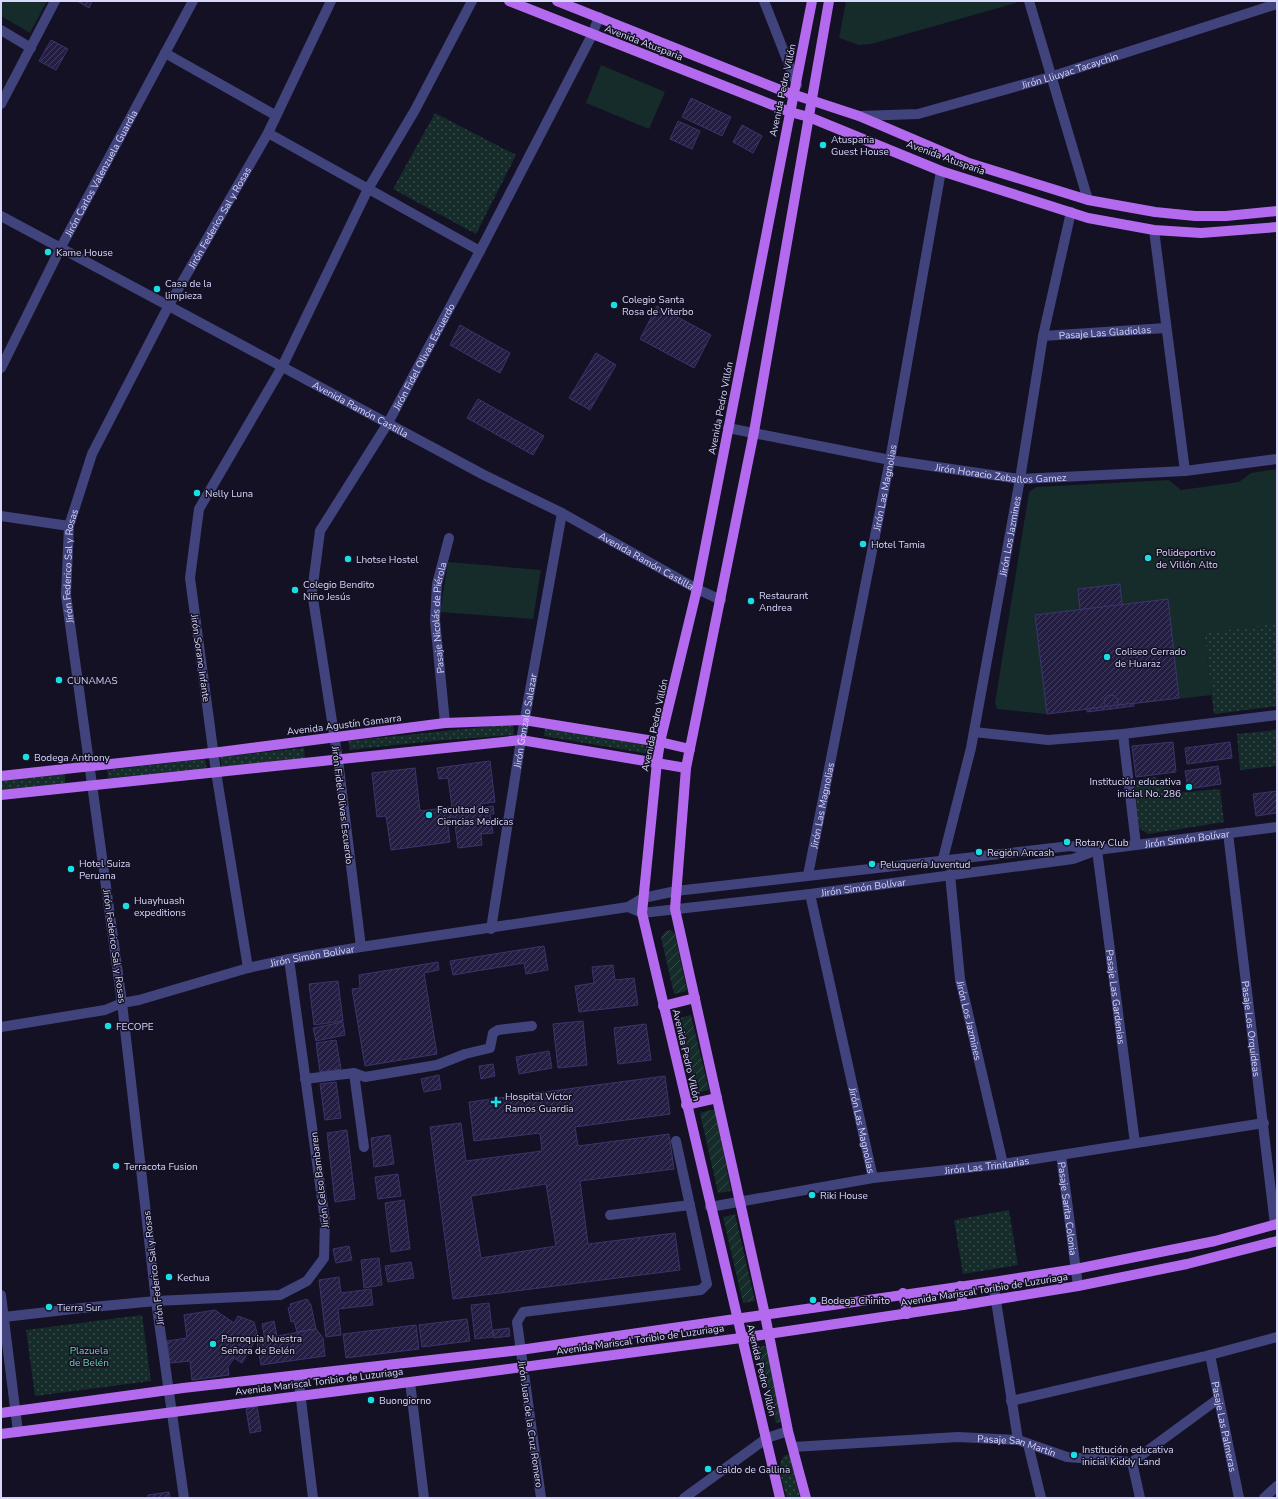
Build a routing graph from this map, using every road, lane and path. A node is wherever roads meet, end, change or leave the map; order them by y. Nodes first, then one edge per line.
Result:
1 (55, 1) edge
2 (194, 1) edge
3 (331, 1) edge
4 (472, 1) edge
5 (509, 1) edge
6 (557, 1) edge
7 (764, 1) edge
8 (812, 1) edge
9 (829, 1) edge
10 (1029, 1) edge
11 (1277, 4) edge
12 (599, 17) junction
13 (1, 30) edge
14 (592, 34) junction
15 (31, 48) junction
16 (165, 53) junction
17 (1050, 77) junction
18 (795, 90) junction
19 (812, 100) junction
20 (1, 104) edge
21 (790, 112) junction
22 (275, 115) junction
23 (858, 116) junction
24 (809, 117) junction
25 (268, 133) junction
26 (941, 171) junction
27 (368, 189) junction
28 (1088, 200) junction
29 (1277, 211) edge
30 (1071, 212) junction
31 (1, 216) edge
32 (1277, 227) edge
33 (1154, 230) junction
34 (61, 247) junction
35 (480, 251) junction
36 (169, 305) junction
37 (1166, 328) junction
38 (1043, 336) junction
39 (282, 367) junction
40 (1, 368) edge
41 (388, 423) junction
42 (728, 428) junction
43 (754, 432) junction
44 (1277, 459) edge
45 (890, 460) junction
46 (1185, 471) junction
47 (1020, 479) junction
48 (562, 512) junction
49 (1, 516) edge
50 (69, 526) junction
51 (449, 538) dead end
52 (697, 589) junction
53 (721, 600) junction
54 (1277, 715) edge
55 (524, 720) junction
56 (445, 723) junction
57 (974, 732) junction
58 (1123, 734) junction
59 (334, 738) junction
60 (521, 740) junction
61 (660, 742) junction
62 (690, 749) junction
63 (214, 753) junction
64 (338, 760) junction
65 (657, 762) junction
66 (91, 766) junction
67 (686, 768) junction
68 (216, 772) junction
69 (1, 776) edge
70 (93, 785) junction
71 (1, 795) edge
72 (1277, 827) edge
73 (1228, 833) junction
74 (1136, 845) junction
75 (1097, 850) junction
76 (944, 859) junction
77 (950, 874) junction
78 (808, 875) junction
79 (676, 891) junction
80 (810, 894) junction
81 (643, 898) junction
82 (628, 907) junction
83 (675, 909) junction
84 (642, 913) junction
85 (491, 928) junction
86 (361, 947) junction
87 (289, 959) junction
88 (248, 968) junction
89 (695, 998) junction
90 (122, 1003) junction
91 (663, 1006) junction
92 (532, 1026) dead end
93 (1, 1028) edge
94 (354, 1073) junction
95 (306, 1079) junction
96 (717, 1098) junction
97 (686, 1105) junction
98 (1264, 1123) junction
99 (676, 1141) dead end
100 (1136, 1144) junction
101 (364, 1147) dead end
102 (1061, 1155) junction
103 (1003, 1164) junction
104 (873, 1178) junction
105 (740, 1202) junction
106 (690, 1204) junction
107 (710, 1207) junction
108 (610, 1215) dead end
109 (1276, 1224) edge
110 (1277, 1241) edge
111 (1076, 1269) junction
112 (992, 1282) junction
113 (960, 1286) junction
114 (1078, 1286) junction
115 (903, 1293) junction
116 (1, 1295) edge
117 (996, 1300) junction
118 (156, 1301) junction
119 (963, 1305) junction
120 (907, 1314) junction
121 (765, 1315) junction
122 (4, 1317) junction
123 (737, 1319) junction
124 (769, 1333) junction
125 (1277, 1337) edge
126 (741, 1338) junction
127 (520, 1350) junction
128 (1210, 1355) junction
129 (523, 1367) junction
130 (298, 1375) junction
131 (410, 1382) junction
132 (168, 1390) junction
133 (301, 1395) junction
134 (1218, 1399) junction
135 (1011, 1401) junction
136 (16, 1411) junction
137 (171, 1411) junction
138 (1, 1413) edge
139 (788, 1431) junction
140 (18, 1432) junction
141 (1, 1434) edge
142 (766, 1438) junction
143 (1018, 1440) junction
144 (1028, 1444) junction
145 (793, 1447) junction
146 (1132, 1462) junction
147 (1277, 1486) edge
148 (184, 1498) edge
149 (313, 1498) edge
150 (424, 1498) edge
151 (541, 1498) edge
152 (684, 1498) edge
153 (780, 1498) edge
154 (806, 1498) edge
155 (1041, 1498) edge
156 (1140, 1498) edge
157 (1239, 1498) edge
158 (1264, 1498) edge

1 - 15 street
2 - 16 street, Jirón Carlos Valenzuela Guardia
3 - 22 street, Jirón Federico Sal y Rosas
4 - 27 street, Jirón Sorano Infante
5 - 14 main road, Avenida Atusparia
6 - 12 main road, Avenida Atusparia
7 - 18 street
8 - 18 main road, Avenida Pedro Villón
9 - 19 main road, Avenida Pedro Villón
10 - 17 street
11 - 17 street, Jirón Lliuyac Tacaychin
12 - 14 street, Jirón Fidel Olivas Escuerdo
12 - 18 main road, Avenida Atusparia
13 - 15 street
14 - 21 main road, Avenida Atusparia
14 - 35 street, Jirón Fidel Olivas Escuerdo
15 - 20 street
16 - 22 street
16 - 34 street, Jirón Carlos Valenzuela Guardia
17 - 23 street, Jirón Lliuyac Tacaychin
17 - 28 street
18 - 19 main road, Avenida Atusparia
18 - 21 main road, Avenida Pedro Villón
19 - 23 main road, Avenida Atusparia
19 - 24 main road, Avenida Pedro Villón
21 - 24 main road, Avenida Atusparia
21 - 42 main road, Avenida Pedro Villón
22 - 25 street, Jirón Federico Sal y Rosas
23 - 28 main road, Avenida Atusparia
24 - 26 main road, Avenida Atusparia
24 - 43 main road, Avenida Pedro Villón
25 - 27 street
25 - 36 street, Jirón Federico Sal y Rosas
26 - 30 main road, Avenida Atusparia
26 - 45 street, Jirón Las Magnolias
27 - 35 street
27 - 39 street, Jirón Sorano Infante
28 - 29 main road, Avenida Atusparia
30 - 33 main road, Avenida Atusparia
30 - 38 street, Jirón Los Jazmines
31 - 34 street, Avenida Ramón Castilla
32 - 33 main road, Avenida Atusparia
33 - 37 street
34 - 36 street, Avenida Ramón Castilla
34 - 40 street, Jirón Carlos Valenzuela Guardia
35 - 41 street, Jirón Fidel Olivas Escuerdo
36 - 39 street, Avenida Ramón Castilla
36 - 50 street, Jirón Federico Sal y Rosas
37 - 38 street, Pasaje Las Gladiolas
37 - 46 street
38 - 47 street, Jirón Los Jazmines
39 - 41 street, Avenida Ramón Castilla
39 - 63 street, Jirón Sorano Infante
41 - 48 street, Avenida Ramón Castilla
41 - 59 street, Jirón Fidel Olivas Escuerdo
42 - 43 street, Jirón Horacio Zeballos Gamez
42 - 52 main road, Avenida Pedro Villón
43 - 45 street, Jirón Horacio Zeballos Gamez
43 - 53 main road, Avenida Pedro Villón
44 - 46 street, Jirón Horacio Zeballos Gamez
45 - 47 street, Jirón Horacio Zeballos Gamez
45 - 78 street, Jirón Las Magnolias
46 - 47 street, Jirón Horacio Zeballos Gamez
47 - 57 street, Jirón Los Jazmines
48 - 52 street, Avenida Ramón Castilla
48 - 55 street, Jirón Gonzalo Salazar
49 - 50 street
50 - 66 street, Jirón Federico Sal y Rosas
51 - 56 street, Pasaje Nicolás de Piérola
52 - 53 street, Avenida Ramón Castilla
52 - 61 main road, Avenida Pedro Villón
53 - 62 main road, Avenida Pedro Villón
54 - 58 street
55 - 56 main road, Avenida Agustín Gamarra
55 - 60 street, Jirón Gonzalo Salazar
55 - 61 main road, Avenida Agustín Gamarra
56 - 59 main road, Avenida Agustín Gamarra
57 - 58 street
57 - 76 street, Jirón Los Jazmines
58 - 74 street
59 - 63 main road, Avenida Agustín Gamarra
59 - 64 street, Jirón Fidel Olivas Escuerdo
60 - 64 main road
60 - 65 main road
60 - 85 street, Jirón Gonzalo Salazar
61 - 62 main road, Avenida Agustín Gamarra
61 - 65 main road, Avenida Pedro Villón
62 - 67 main road, Avenida Pedro Villón
63 - 66 main road, Avenida Agustín Gamarra
63 - 68 street, Jirón Sorano Infante
64 - 68 main road
64 - 86 street, Jirón Fidel Olivas Escuerdo
65 - 67 main road
65 - 81 main road, Avenida Pedro Villón
66 - 69 main road, Avenida Agustín Gamarra
66 - 70 street, Jirón Federico Sal y Rosas
67 - 79 main road, Avenida Pedro Villón
68 - 70 main road
68 - 88 street, Jirón Sorano Infante
70 - 71 main road
70 - 90 street, Jirón Federico Sal y Rosas
72 - 73 street, Jirón Simón Bolívar
73 - 74 street, Jirón Simón Bolívar
73 - 98 street, Pasaje Los Orquídeas
74 - 75 street, Jirón Simón Bolívar
75 - 76 street, Jirón Simón Bolívar
75 - 77 street, Jirón Simón Bolívar
75 - 100 street, Pasaje Las Gardenias
76 - 78 street, Jirón Simón Bolívar
77 - 80 street, Jirón Simón Bolívar
77 - 103 street, Jirón Los Jazmines
78 - 79 street, Jirón Simón Bolívar
79 - 81 street, Jirón Simón Bolívar
79 - 83 main road, Avenida Pedro Villón
80 - 83 street, Jirón Simón Bolívar
80 - 104 street, Jirón Las Magnolias
81 - 82 street, Jirón Simón Bolívar
81 - 84 main road, Avenida Pedro Villón
82 - 84 street
82 - 85 street, Jirón Simón Bolívar
83 - 84 street, Jirón Simón Bolívar
83 - 89 main road, Avenida Pedro Villón
84 - 91 main road, Avenida Pedro Villón
85 - 86 street, Jirón Simón Bolívar
86 - 87 street, Jirón Simón Bolívar
87 - 88 street, Jirón Simón Bolívar
87 - 95 street, Jirón Celso Bambaren
88 - 90 street, Jirón Simón Bolívar
89 - 91 main road
89 - 96 main road, Avenida Pedro Villón
90 - 93 street, Jirón Simón Bolívar
90 - 118 street, Jirón Federico Sal y Rosas
91 - 97 main road, Avenida Pedro Villón
92 - 94 street
94 - 95 street
94 - 101 street
95 - 118 street, Jirón Celso Bambaren
96 - 97 main road
96 - 105 main road, Avenida Pedro Villón
97 - 107 main road, Avenida Pedro Villón
98 - 100 street, Jirón Las Trinitarias
98 - 109 street, Pasaje Los Orquídeas
99 - 106 street
100 - 102 street, Jirón Las Trinitarias
102 - 103 street, Jirón Las Trinitarias
102 - 111 street, Pasaje Sarita Colonia
103 - 104 street, Jirón Las Trinitarias
104 - 105 street, Jirón Las Trinitarias
105 - 107 street, Jirón Las Trinitarias
105 - 121 main road, Avenida Pedro Villón
106 - 108 street
106 - 127 street, Jirón Juan de la Cruz Romero
107 - 123 main road, Avenida Pedro Villón
109 - 111 main road, Avenida Mariscal Toribio de Luzuriaga
110 - 114 main road, Avenida Mariscal Toribio de Luzuriaga
111 - 112 main road, Avenida Mariscal Toribio de Luzuriaga
111 - 114 street, Pasaje Sarita Colonia
112 - 113 main road, Avenida Mariscal Toribio de Luzuriaga
112 - 117 street
113 - 115 main road, Avenida Mariscal Toribio de Luzuriaga
113 - 119 main road
114 - 117 main road, Avenida Mariscal Toribio de Luzuriaga
115 - 120 main road
115 - 121 main road, Avenida Mariscal Toribio de Luzuriaga
116 - 122 street
117 - 119 main road, Avenida Mariscal Toribio de Luzuriaga
117 - 135 street
118 - 122 street, Jirón Celso Bambaren
118 - 132 street, Jirón Federico Sal y Rosas
119 - 120 main road, Avenida Mariscal Toribio de Luzuriaga
120 - 124 main road, Avenida Mariscal Toribio de Luzuriaga
121 - 123 main road, Avenida Mariscal Toribio de Luzuriaga
121 - 124 main road, Avenida Pedro Villón
122 - 136 street
123 - 126 main road, Avenida Pedro Villón
123 - 127 main road, Avenida Mariscal Toribio de Luzuriaga
124 - 126 main road, Avenida Mariscal Toribio de Luzuriaga
124 - 139 main road, Avenida Pedro Villón
125 - 128 street
126 - 129 main road, Avenida Mariscal Toribio de Luzuriaga
126 - 142 main road, Avenida Pedro Villón
127 - 129 street, Jirón Juan de la Cruz Romero
127 - 130 main road, Avenida Mariscal Toribio de Luzuriaga
128 - 134 street, Pasaje Las Palmeras
128 - 135 street
129 - 131 main road, Avenida Mariscal Toribio de Luzuriaga
129 - 151 street, Jirón Juan de la Cruz Romero
130 - 132 main road, Avenida Mariscal Toribio de Luzuriaga
130 - 133 street
131 - 133 main road, Avenida Mariscal Toribio de Luzuriaga
131 - 150 street
132 - 136 main road, Avenida Mariscal Toribio de Luzuriaga
132 - 137 street, Jirón Federico Sal y Rosas
133 - 137 main road, Avenida Mariscal Toribio de Luzuriaga
133 - 149 street
134 - 146 street
134 - 157 street, Pasaje Las Palmeras
135 - 143 street
136 - 138 main road, Avenida Mariscal Toribio de Luzuriaga
136 - 140 street
137 - 140 main road, Avenida Mariscal Toribio de Luzuriaga
137 - 148 street, Jirón Federico Sal y Rosas
139 - 142 street
139 - 145 main road, Avenida Pedro Villón
140 - 141 main road, Avenida Mariscal Toribio de Luzuriaga
142 - 152 street
142 - 153 main road, Avenida Pedro Villón
143 - 144 street, Pasaje San Martín
143 - 145 street, Pasaje San Martín
144 - 146 street, Pasaje San Martín
144 - 155 street
145 - 154 main road, Avenida Pedro Villón
146 - 156 street
147 - 158 street

